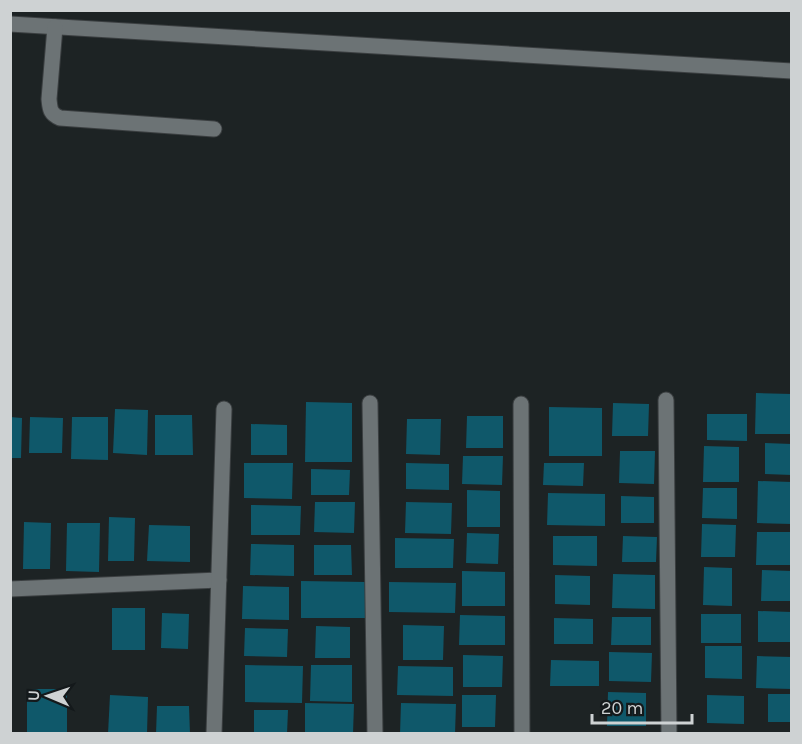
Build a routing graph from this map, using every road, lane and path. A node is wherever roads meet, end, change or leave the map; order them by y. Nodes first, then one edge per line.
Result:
1 (10, 24) edge
2 (55, 27) junction
3 (792, 70) edge
4 (214, 129) dead end
5 (666, 400) dead end
6 (370, 404) dead end
7 (521, 404) dead end
8 (224, 409) dead end
9 (219, 580) junction
10 (10, 589) edge
11 (214, 734) edge
12 (375, 734) edge
13 (522, 734) edge
14 (669, 734) edge

1 - 2 street
2 - 3 street
2 - 4 street
5 - 14 street
6 - 12 street
7 - 13 street
8 - 9 street
9 - 10 street
9 - 11 street

